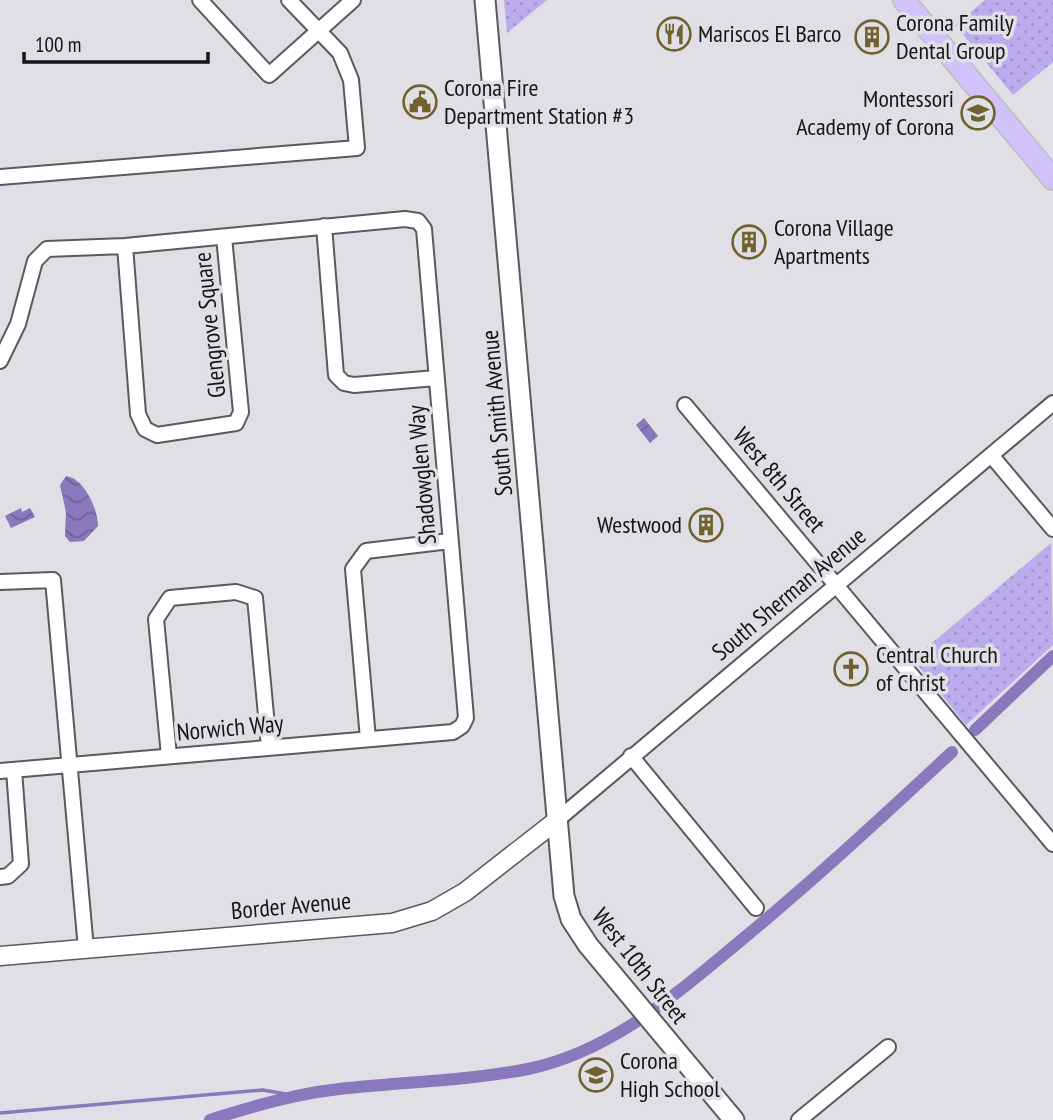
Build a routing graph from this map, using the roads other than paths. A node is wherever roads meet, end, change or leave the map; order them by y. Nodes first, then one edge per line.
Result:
1 (200, 0) edge
2 (289, 0) edge
3 (353, 0) edge
4 (485, 0) edge
5 (904, 0) edge
6 (319, 32) junction
7 (0, 177) edge
8 (1053, 179) edge
9 (324, 226) junction
10 (224, 237) junction
11 (125, 246) junction
12 (0, 361) edge
13 (436, 379) junction
14 (1053, 403) edge
15 (684, 405) dead end
16 (991, 455) junction
17 (1053, 530) edge
18 (450, 541) junction
19 (0, 582) edge
20 (836, 584) junction
21 (462, 726) joint
22 (368, 739) junction
23 (269, 747) junction
24 (631, 756) junction
25 (169, 757) junction
26 (70, 765) junction
27 (7, 770) edge
28 (556, 821) junction
29 (1053, 844) edge
30 (0, 877) edge
31 (756, 908) dead end
32 (86, 949) junction
33 (0, 957) edge
34 (888, 1047) dead end
35 (734, 1120) edge
36 (799, 1120) edge

1 - 6 street
2 - 6 street
3 - 6 street
4 - 28 main road, South Smith Avenue
5 - 8 main road
6 - 7 street
9 - 10 street
9 - 13 street
9 - 13 street, Shadowglen Way
10 - 11 street
10 - 11 street, Glengrove Square
11 - 12 street
13 - 18 street, Shadowglen Way
14 - 16 street, South Sherman Avenue
15 - 20 street, West 8th Street
16 - 17 street
16 - 20 street, South Sherman Avenue
18 - 21 street, Shadowglen Way
18 - 22 street
19 - 26 street
20 - 24 street, South Sherman Avenue
20 - 29 street, West 8th Street
21 - 22 street, Norwich Way
22 - 23 street, Norwich Way
23 - 25 street, Norwich Way
23 - 25 street
24 - 28 street, South Sherman Avenue
24 - 31 street
25 - 26 street, Norwich Way
26 - 27 street, Norwich Way
26 - 32 street
27 - 30 street
28 - 32 street, Border Avenue
28 - 35 main road, West 10th Street
32 - 33 street, Border Avenue
34 - 36 street

